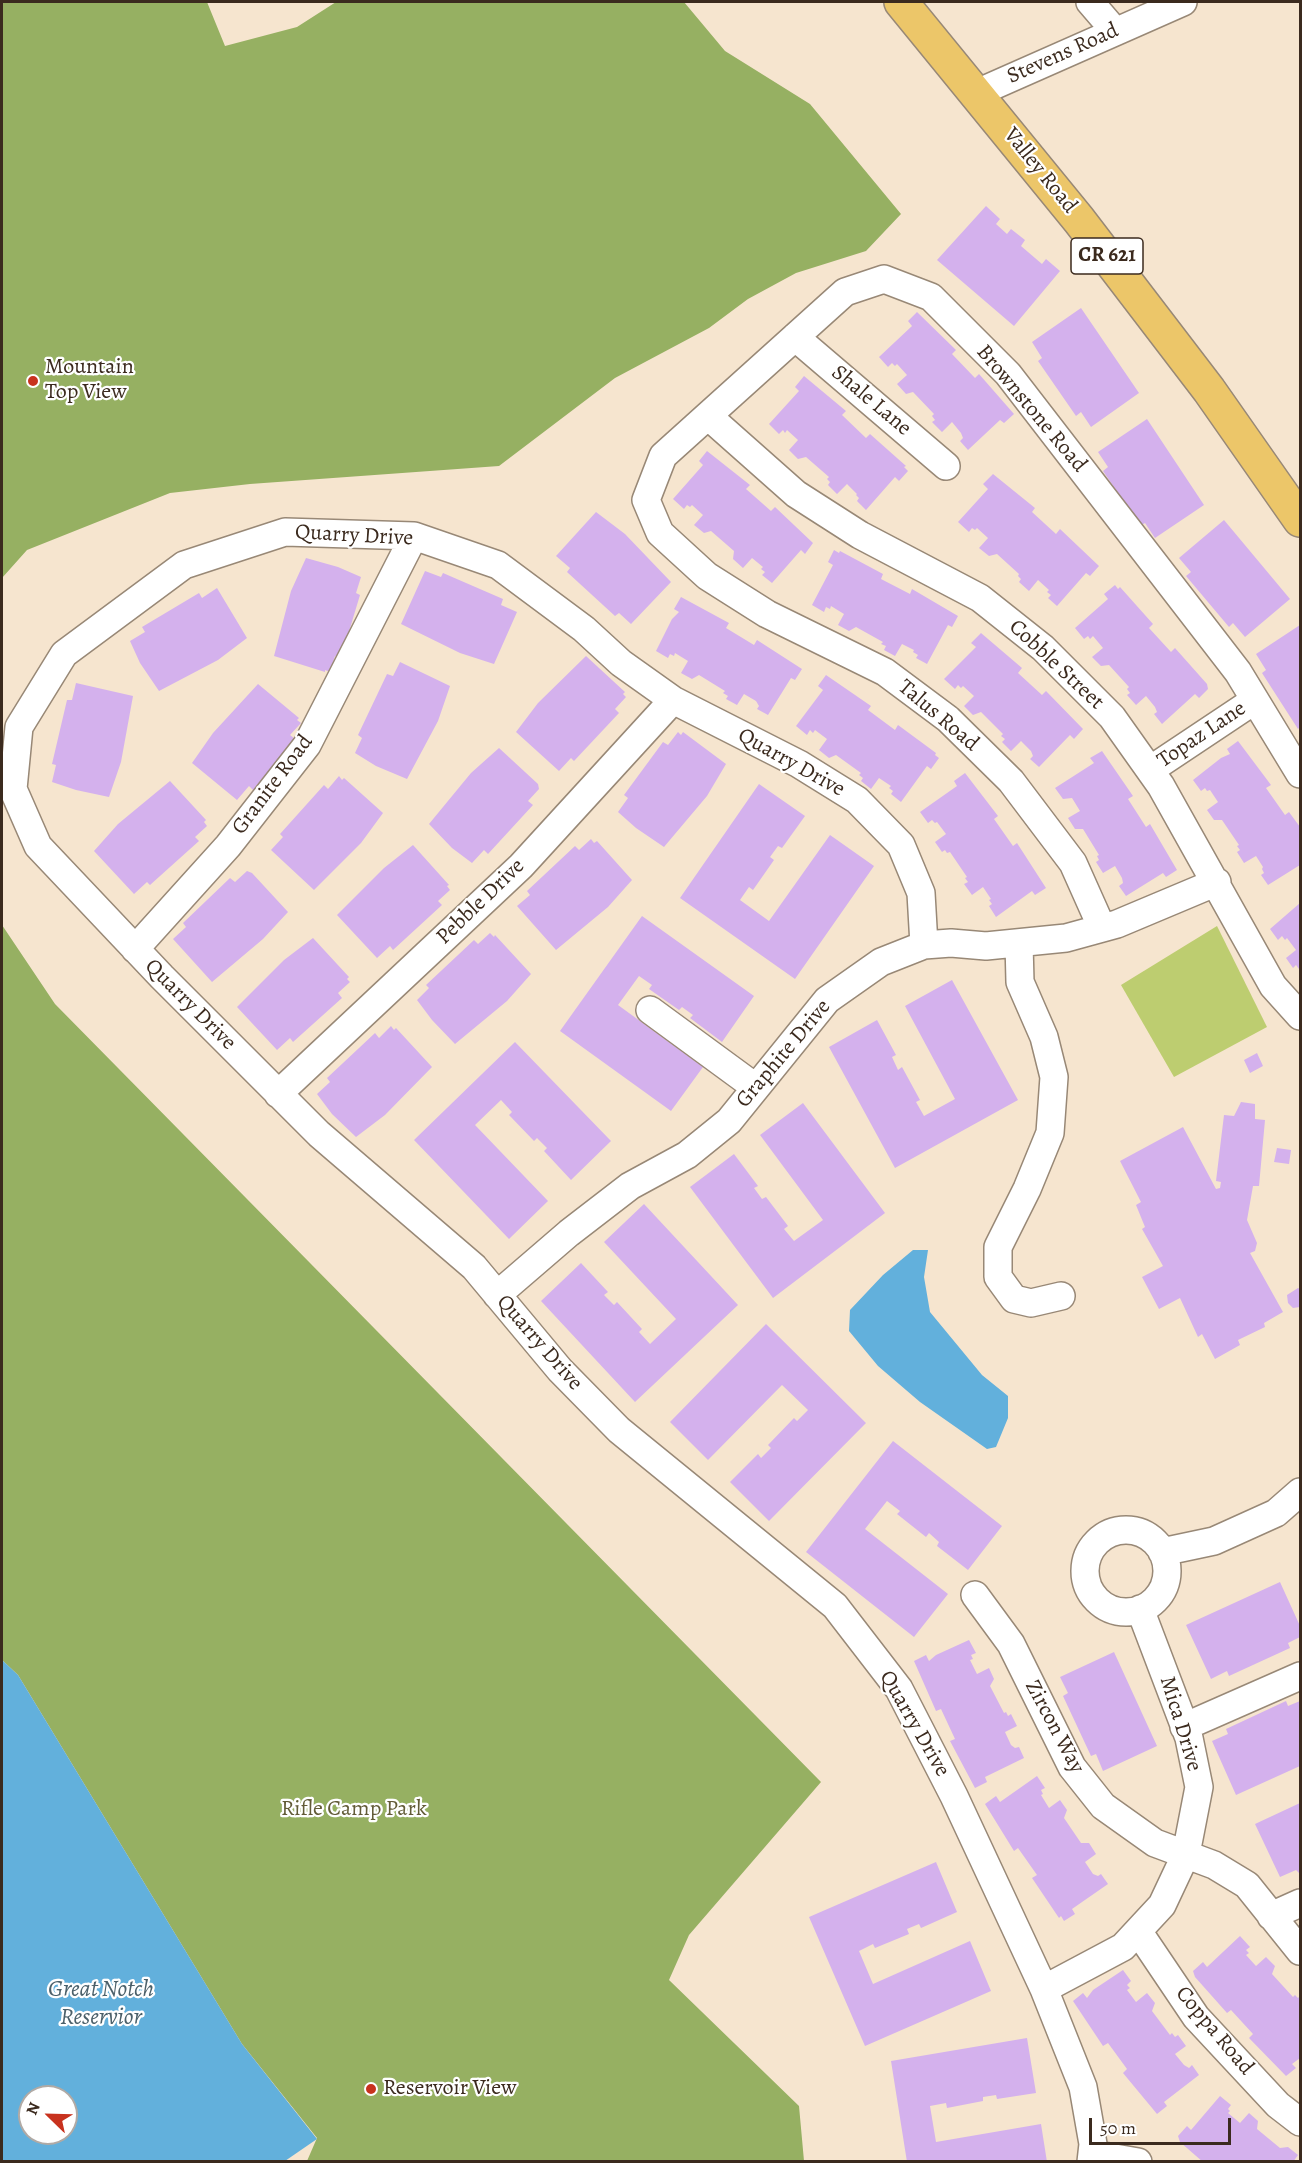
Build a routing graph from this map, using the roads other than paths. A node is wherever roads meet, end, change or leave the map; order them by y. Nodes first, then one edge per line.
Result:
1 (901, 2) edge
2 (1090, 2) edge
3 (1183, 2) edge
4 (1114, 30) junction
5 (977, 93) junction
6 (795, 337) junction
7 (708, 416) junction
8 (946, 466) dead end
9 (1300, 520) edge
10 (414, 536) junction
11 (707, 576) joint
12 (673, 700) junction
13 (1255, 700) junction
14 (1150, 770) junction
15 (1300, 774) edge
16 (1217, 882) junction
17 (1102, 928) junction
18 (1019, 943) junction
19 (924, 945) junction
20 (135, 949) junction
21 (650, 1010) dead end
22 (1300, 1016) edge
23 (755, 1086) junction
24 (278, 1094) junction
25 (497, 1295) junction
26 (1061, 1296) dead end
27 (1300, 1492) edge
28 (1162, 1552) junction
29 (975, 1595) dead end
30 (1140, 1609) junction
31 (1300, 1676) edge
32 (1184, 1726) junction
33 (1186, 1853) junction
34 (1300, 1903) edge
35 (1271, 1916) junction
36 (1138, 1931) junction
37 (1300, 1951) edge
38 (1044, 1989) junction
39 (1300, 2122) edge
40 (1092, 2158) edge
41 (1138, 2162) edge

1 - 5 main road, Valley Road / CR 621
2 - 4 street
3 - 4 street, Stevens Road
4 - 5 street, Stevens Road
5 - 9 main road, Valley Road / CR 621
6 - 7 street, Brownstone Road
6 - 8 street, Shale Lane
6 - 13 street, Brownstone Road
7 - 11 street, Brownstone Road
7 - 14 street, Cobble Street
10 - 12 street, Quarry Drive
10 - 20 street, Granite Road
10 - 20 street, Quarry Drive
11 - 17 street, Talus Road
12 - 19 street, Quarry Drive
12 - 24 street, Pebble Drive
13 - 14 street, Topaz Lane
13 - 15 street, Brownstone Road
14 - 16 street, Cobble Street
16 - 17 street, Graphite Drive
16 - 22 street, Cobble Street
17 - 18 street, Graphite Drive
18 - 19 street, Graphite Drive
18 - 26 street
19 - 23 street, Graphite Drive
20 - 24 street, Quarry Drive
21 - 23 street
23 - 25 street, Graphite Drive
24 - 25 street, Quarry Drive
25 - 38 street, Quarry Drive
27 - 28 street
28 - 30 street
28 - 30 street
29 - 33 street, Zircon Way
30 - 32 street, Mica Drive
31 - 32 street
32 - 33 street, Mica Drive
33 - 35 street, Zircon Way
33 - 36 street, Mica Drive
34 - 35 street
35 - 37 street, Zircon Way
36 - 38 street, Mica Drive
36 - 39 street, Coppa Road
38 - 40 street, Quarry Drive
40 - 41 street

